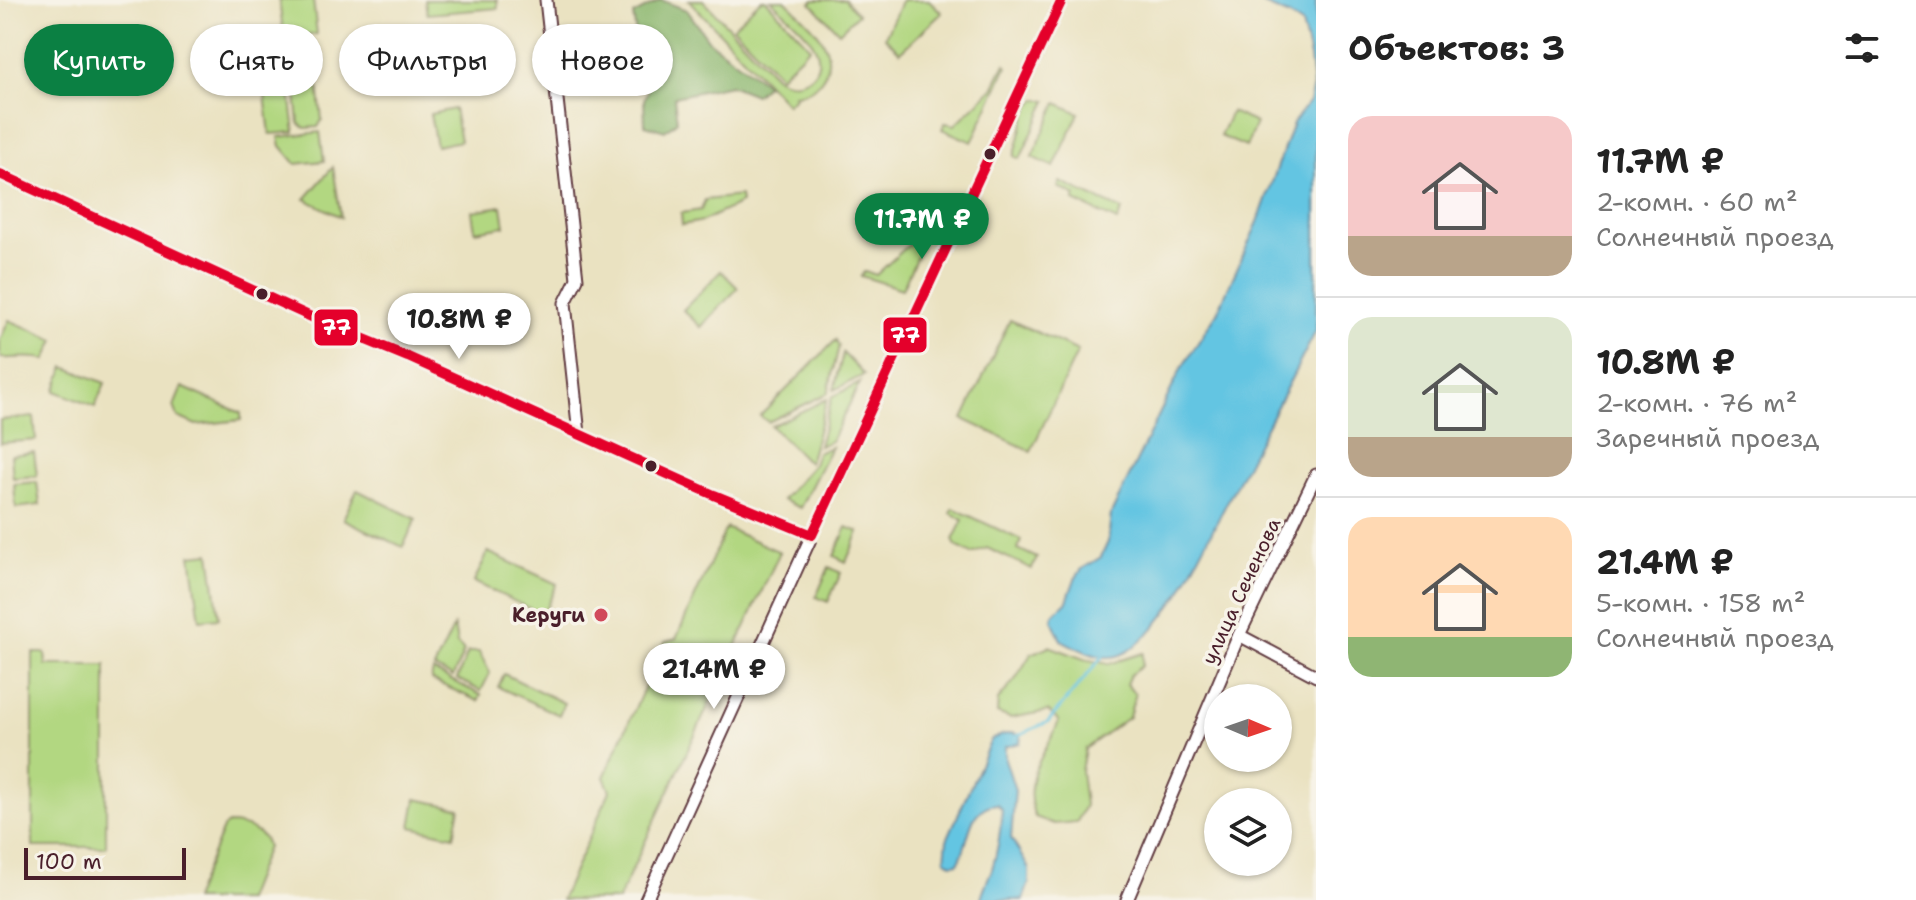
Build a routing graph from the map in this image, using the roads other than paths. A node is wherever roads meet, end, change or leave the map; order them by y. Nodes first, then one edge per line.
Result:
1 (546, 0) edge
2 (1062, 0) edge
3 (0, 174) edge
4 (579, 434) junction
5 (1316, 475) edge
6 (812, 535) junction
7 (1239, 635) junction
8 (1316, 676) edge
9 (646, 900) edge
10 (1127, 900) edge

1 - 4 street
2 - 6 street
3 - 4 street
4 - 6 street
5 - 7 street, улица Сеченова
6 - 9 street
7 - 8 street
7 - 10 street, улица Сеченова

